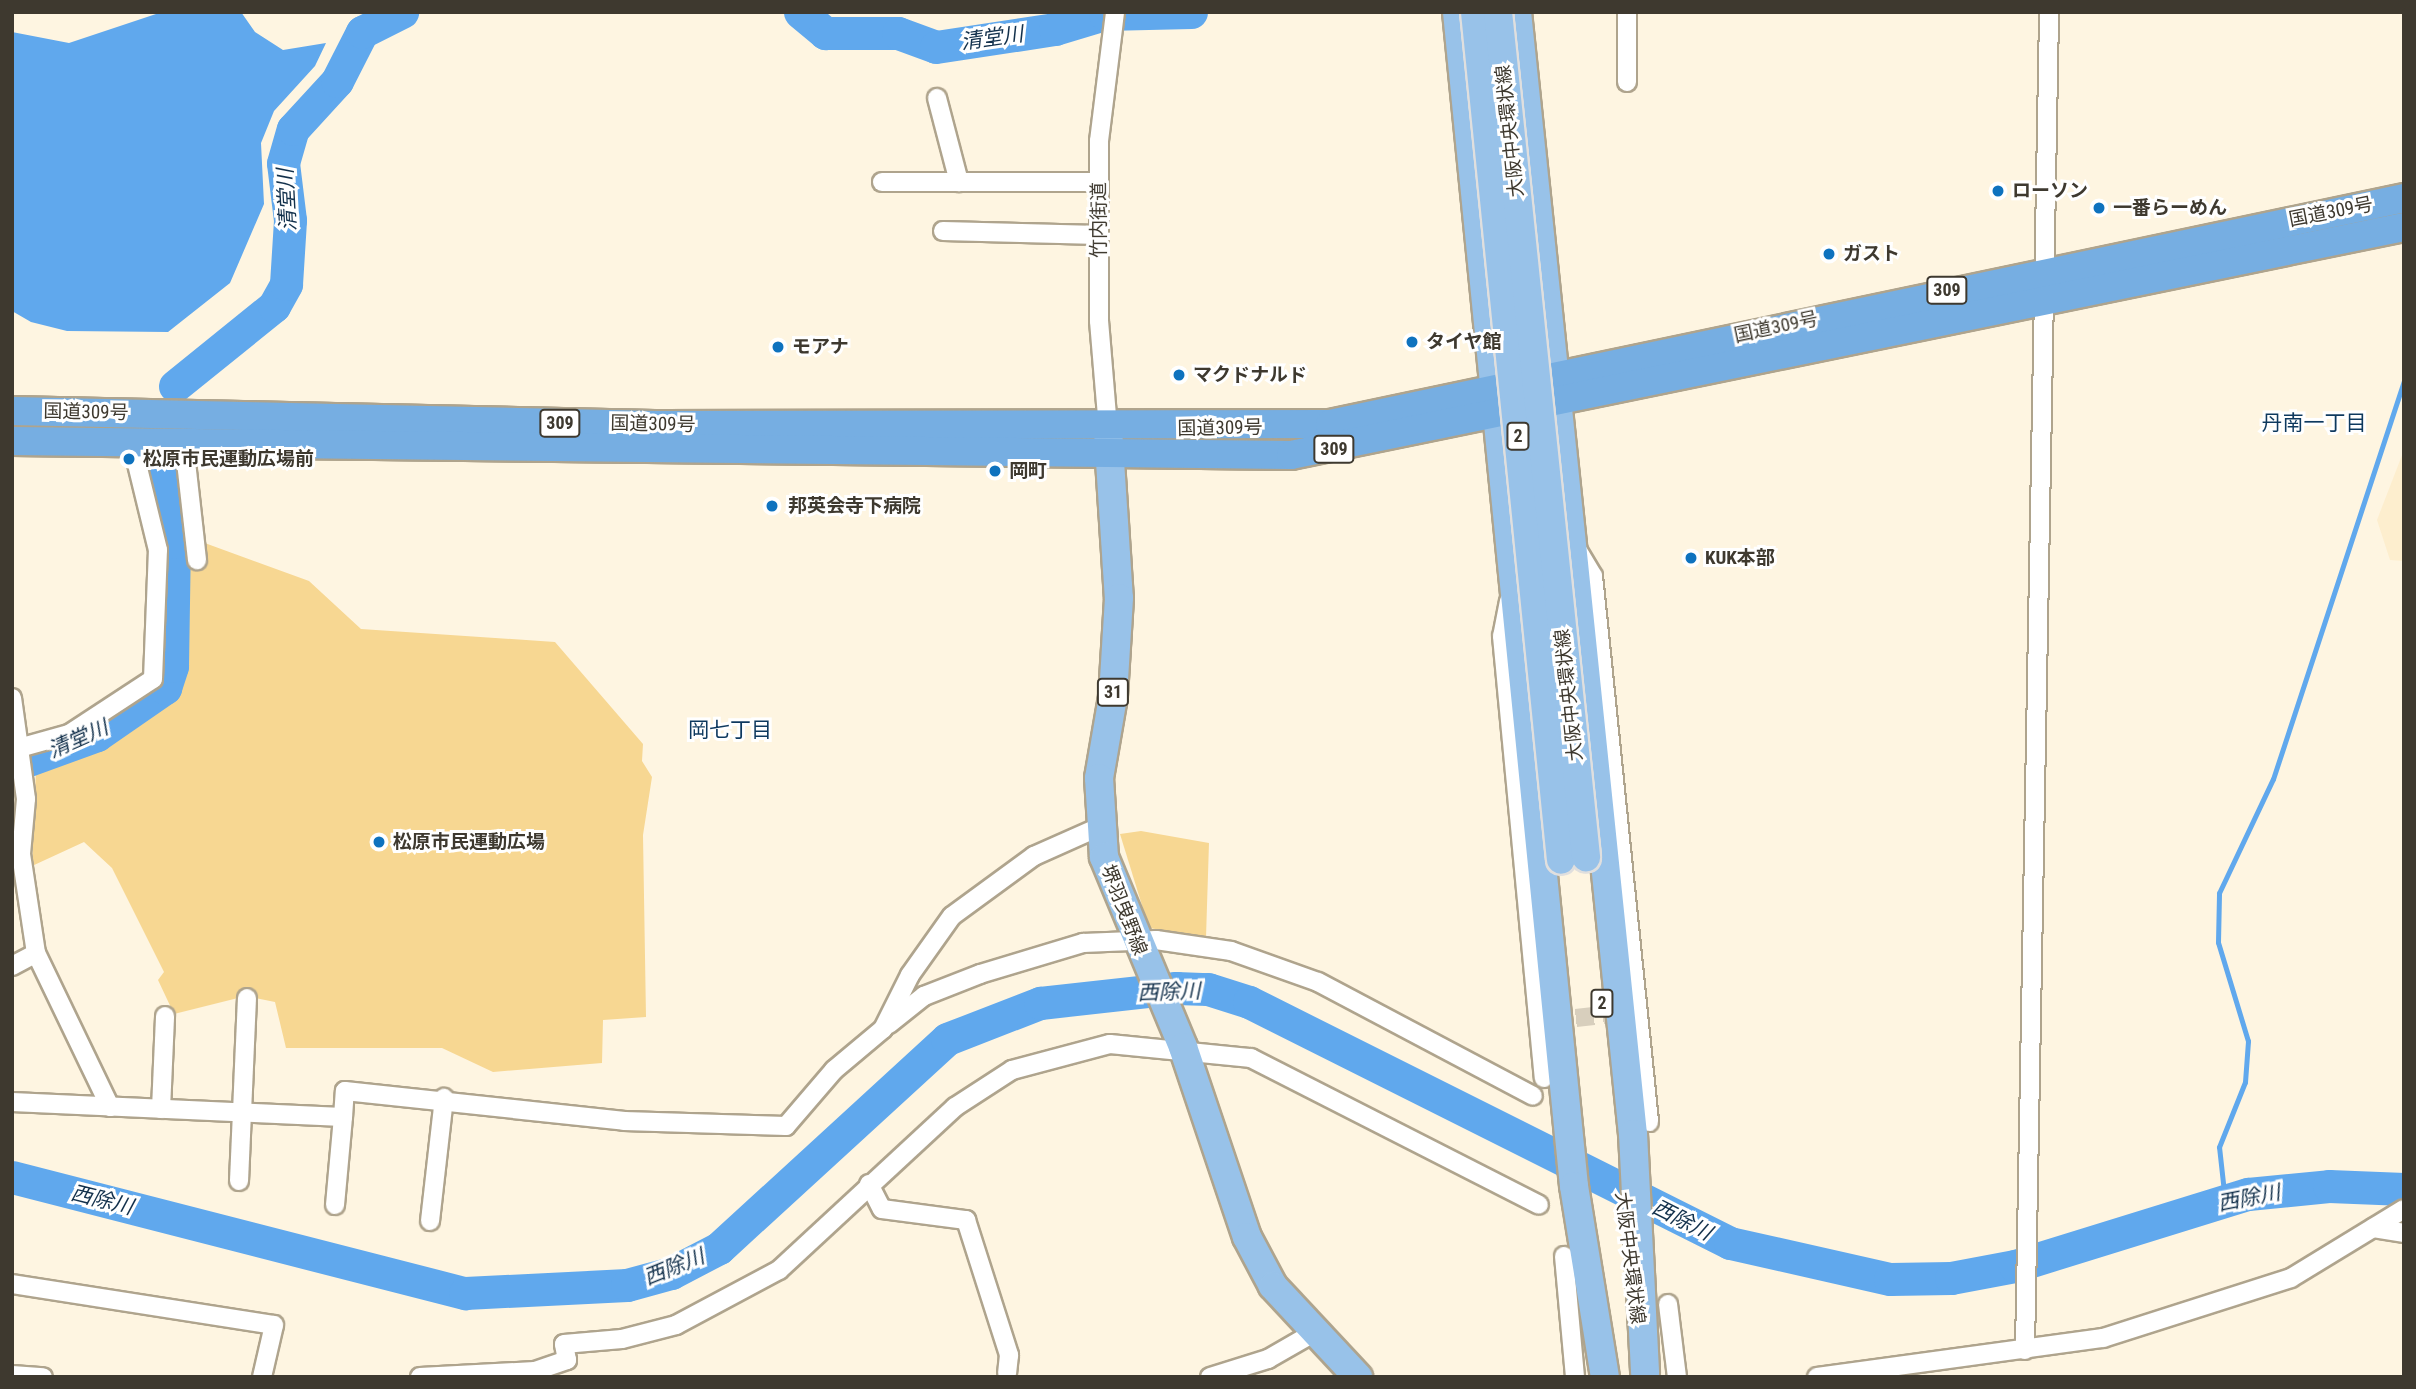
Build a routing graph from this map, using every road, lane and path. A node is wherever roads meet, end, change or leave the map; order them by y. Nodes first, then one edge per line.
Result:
1 (1457, 12) edge
2 (1475, 12) edge
3 (1498, 12) edge
4 (1517, 12) edge
5 (1627, 12) edge
6 (2049, 12) edge
7 (1114, 17) edge
8 (1627, 82) dead end
9 (937, 98) dead end
10 (882, 182) dead end
11 (959, 182) junction
12 (1099, 182) junction
13 (2404, 198) edge
14 (2404, 227) edge
15 (943, 231) dead end
16 (1099, 235) junction
17 (2044, 269) junction
18 (2043, 303) junction
19 (1556, 374) junction
20 (1494, 402) junction
21 (1558, 402) junction
22 (12, 411) edge
23 (12, 441) edge
24 (1107, 442) junction
25 (132, 443) junction
26 (184, 444) junction
27 (1571, 539) junction
28 (197, 560) dead end
29 (1513, 581) junction
30 (12, 698) edge
31 (17, 744) edge
32 (21, 807) edge
33 (1099, 827) junction
34 (17, 854) edge
35 (1574, 859) junction
36 (1135, 944) junction
37 (36, 953) junction
38 (12, 966) edge
39 (247, 998) dead end
40 (165, 1016) dead end
41 (883, 1029) junction
42 (1180, 1042) junction
43 (1544, 1078) dead end
44 (1532, 1096) dead end
45 (444, 1098) junction
46 (12, 1102) edge
47 (110, 1107) junction
48 (161, 1109) junction
49 (241, 1113) junction
50 (343, 1117) junction
51 (1649, 1122) dead end
52 (1578, 1130) junction
53 (1626, 1153) junction
54 (239, 1181) dead end
55 (869, 1184) junction
56 (335, 1205) dead end
57 (1539, 1205) dead end
58 (2396, 1214) edge
59 (430, 1221) dead end
60 (2373, 1228) junction
61 (2404, 1233) edge
62 (1564, 1256) dead end
63 (12, 1284) edge
64 (1668, 1304) dead end
65 (1315, 1332) junction
66 (2025, 1350) junction
67 (1007, 1373) dead end
68 (16, 1375) edge
69 (1645, 1375) edge
70 (1214, 1376) edge
71 (43, 1377) edge
72 (262, 1377) edge
73 (420, 1377) edge
74 (1358, 1377) edge
75 (1575, 1377) edge
76 (1605, 1377) edge
77 (1677, 1377) edge
78 (1817, 1377) edge

1 - 20 main road
2 - 35 main road, 大阪中央環状線 / 2, bridge
3 - 35 main road, 大阪中央環状線 / 2, bridge
4 - 19 main road
5 - 8 street
6 - 17 street
7 - 12 street, 竹内街道
9 - 11 street
10 - 11 street
11 - 12 street
12 - 16 street, 竹内街道
13 - 17 highway, 国道309号 / 309
14 - 18 highway, 国道309号 / 309
15 - 16 street
16 - 24 street, 竹内街道
17 - 18 street
17 - 19 highway, 国道309号 / 309
18 - 21 highway, 国道309号 / 309
18 - 66 street
19 - 20 highway, 国道309号 / 309
19 - 21 main road
20 - 21 highway, 国道309号 / 309
20 - 24 highway, 国道309号 / 309
20 - 29 main road
21 - 27 main road
22 - 24 highway, 国道309号 / 309
23 - 25 highway, 国道309号 / 309
24 - 26 highway, 国道309号 / 309
24 - 33 main road, 堺羽曳野線 / 31
25 - 26 highway, 国道309号 / 309
25 - 31 street
26 - 28 street
27 - 51 street
27 - 53 main road
29 - 43 street
29 - 52 main road
30 - 31 street
31 - 32 street
32 - 34 street
33 - 36 main road, 堺羽曳野線 / 31
33 - 41 street
34 - 37 street
35 - 52 main road, 大阪中央環状線 / 2
35 - 53 main road, 大阪中央環状線 / 2
36 - 41 street
36 - 42 main road, 堺羽曳野線 / 31
36 - 44 street
37 - 38 street
37 - 47 street
39 - 49 street
40 - 48 street
41 - 45 street
42 - 55 street
42 - 57 street
42 - 65 main road, 堺羽曳野線 / 31
45 - 50 street
45 - 59 street
46 - 47 street
47 - 48 street
48 - 49 street
49 - 50 street
49 - 54 street
50 - 56 street
52 - 76 main road
53 - 69 main road
55 - 67 street
55 - 73 street
58 - 60 street
60 - 61 street
60 - 66 street
62 - 75 street
63 - 72 street
64 - 77 street
65 - 70 street
65 - 74 main road, 堺羽曳野線 / 31
66 - 78 street
68 - 71 street

